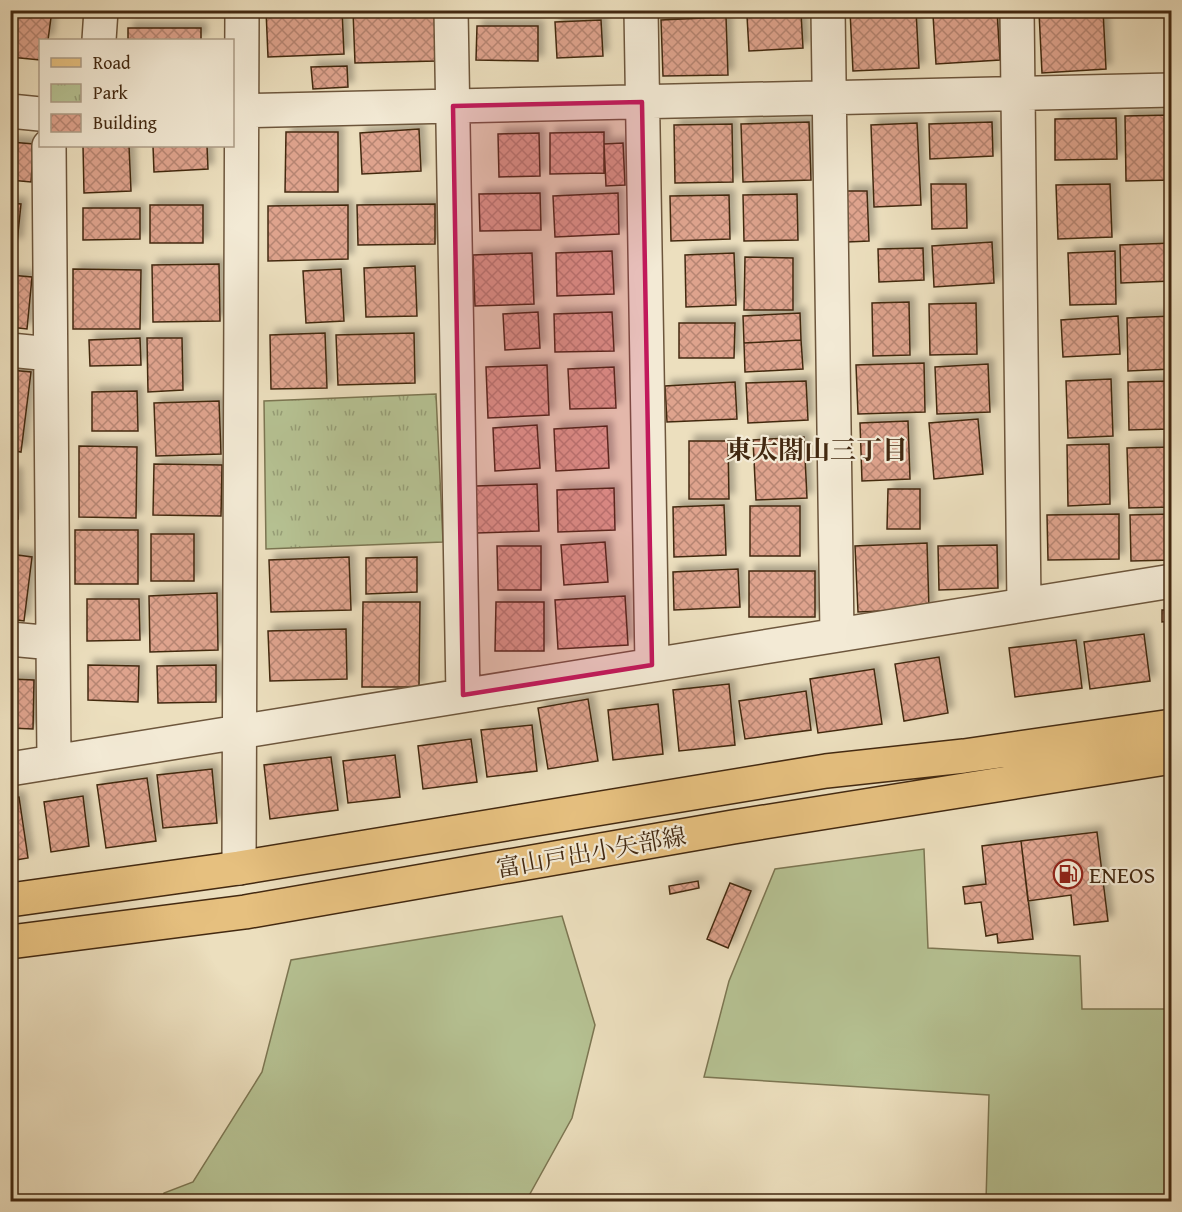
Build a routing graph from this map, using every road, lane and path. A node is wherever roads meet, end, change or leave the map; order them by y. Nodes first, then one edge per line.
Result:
1 (101, 10) edge
2 (242, 10) edge
3 (451, 10) edge
4 (641, 10) edge
5 (828, 10) edge
6 (1017, 10) edge
7 (99, 39) edge
8 (1172, 90) edge
9 (1018, 94) junction
10 (829, 98) junction
11 (642, 102) junction
12 (453, 106) junction
13 (10, 111) edge
14 (237, 111) edge
15 (39, 114) edge
16 (49, 147) edge
17 (10, 350) edge
18 (50, 354) junction
19 (1172, 581) edge
20 (1024, 605) junction
21 (837, 635) junction
22 (10, 639) edge
23 (52, 644) junction
24 (652, 665) junction
25 (463, 695) junction
26 (1172, 726) edge
27 (240, 731) junction
28 (1172, 757) edge
29 (54, 762) junction
30 (10, 769) edge
31 (239, 868) junction
32 (10, 900) edge
33 (10, 942) edge

1 - 7 street
2 - 14 street
3 - 12 street
4 - 11 street
5 - 10 street
6 - 9 street
8 - 9 street
9 - 10 street
9 - 20 street
10 - 11 street
10 - 21 street
11 - 12 street
11 - 24 street
12 - 14 street
12 - 25 street
13 - 15 street
14 - 27 street
16 - 18 street
17 - 18 street
18 - 23 street
19 - 20 street
20 - 21 street
21 - 24 street
22 - 23 street
23 - 29 street
24 - 25 street
25 - 27 street
26 - 31 main road, 富山戸出小矢部線
27 - 29 street
27 - 31 street
28 - 33 main road, 富山戸出小矢部線
29 - 30 street
31 - 32 main road, 富山戸出小矢部線

